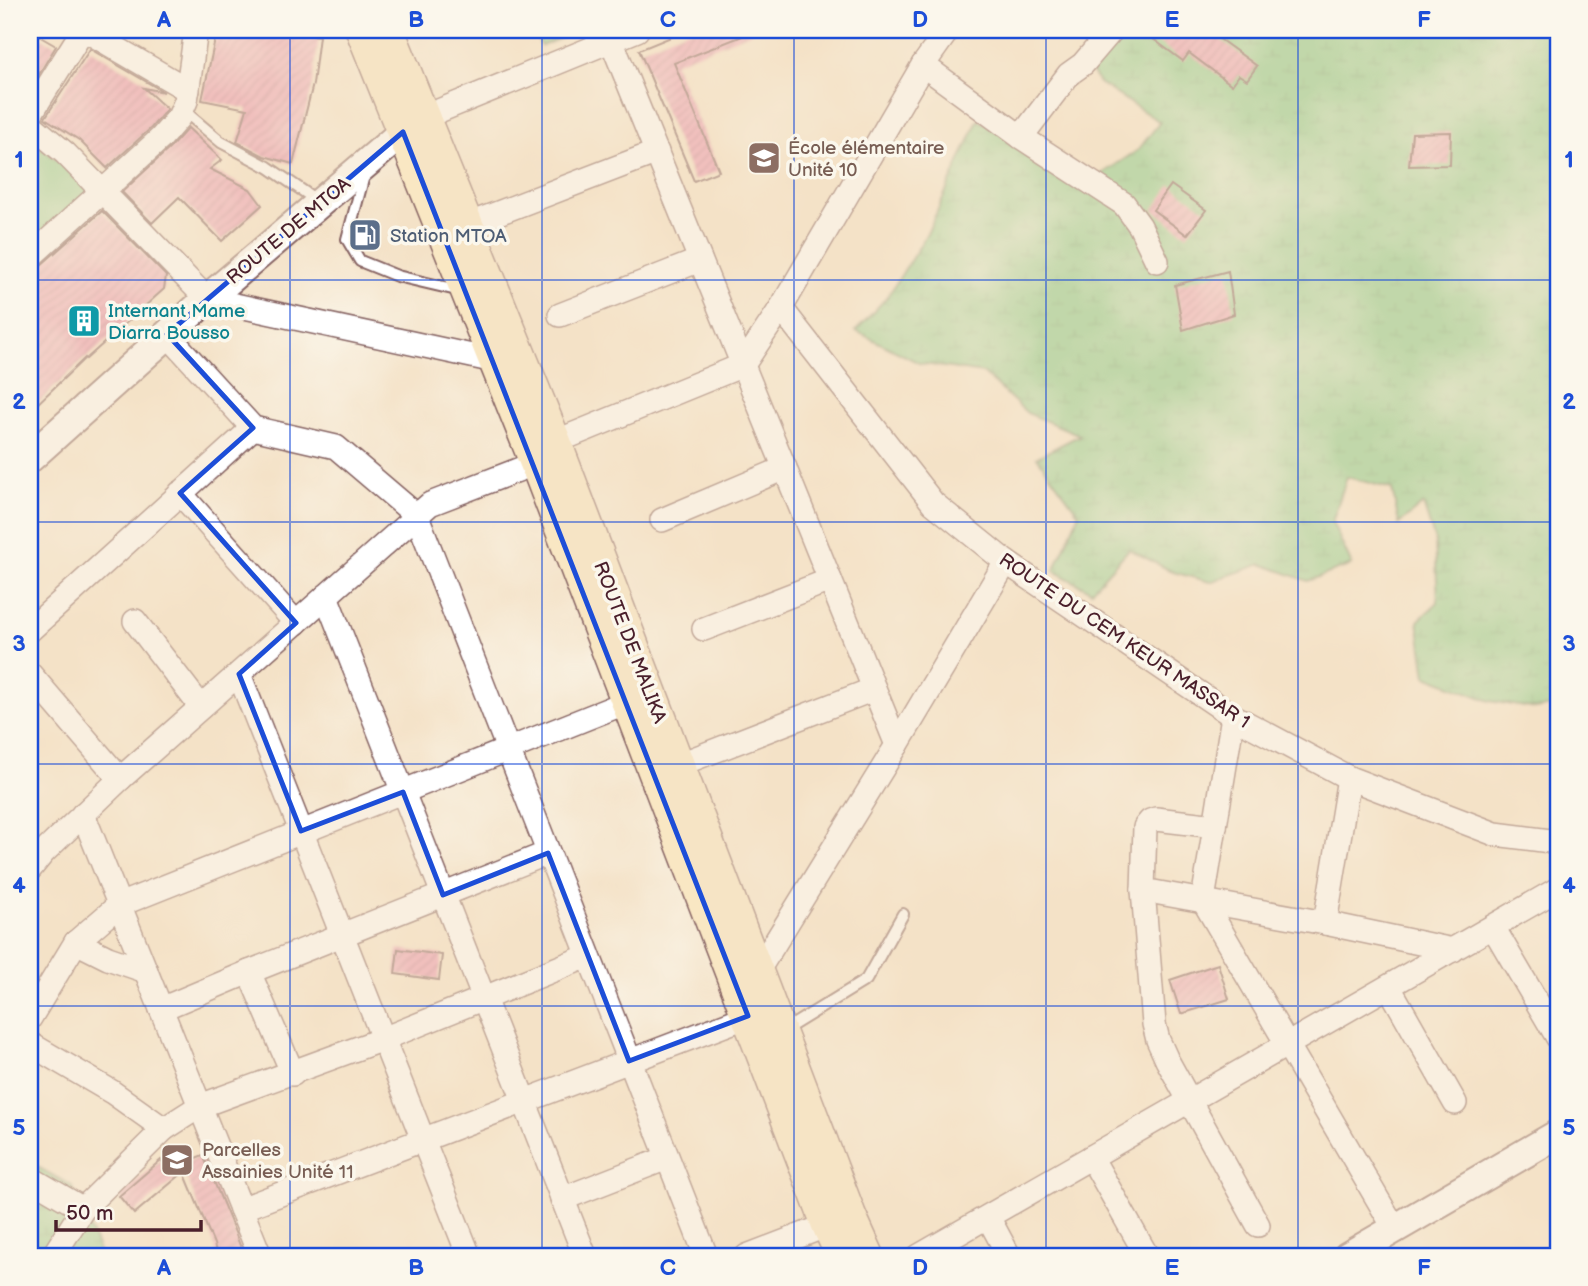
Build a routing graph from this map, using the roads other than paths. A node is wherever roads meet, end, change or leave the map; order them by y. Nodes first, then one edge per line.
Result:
1 (84, 30) edge
2 (197, 30) edge
3 (362, 30) edge
4 (388, 30) edge
5 (637, 30) edge
6 (948, 30) edge
7 (1112, 30) edge
8 (610, 35) edge
9 (923, 65) junction
10 (185, 100) junction
11 (30, 115) edge
12 (30, 124) edge
13 (413, 125) junction
14 (1021, 138) junction
15 (657, 152) junction
16 (368, 162) junction
17 (102, 190) junction
18 (320, 203) junction
19 (467, 225) junction
20 (30, 257) edge
21 (700, 260) junction
22 (1157, 261) dead end
23 (467, 292) junction
24 (207, 299) junction
25 (781, 308) junction
26 (560, 315) dead end
27 (167, 334) junction
28 (495, 361) junction
29 (743, 365) junction
30 (253, 428) junction
31 (545, 452) junction
32 (30, 458) edge
33 (785, 468) junction
34 (180, 493) junction
35 (417, 516) junction
36 (662, 520) dead end
37 (1006, 562) junction
38 (831, 580) junction
39 (326, 596) junction
40 (135, 621) dead end
41 (296, 623) junction
42 (704, 629) dead end
43 (30, 630) edge
44 (30, 674) edge
45 (239, 674) junction
46 (874, 689) junction
47 (627, 702) junction
48 (201, 707) junction
49 (1233, 716) junction
50 (897, 745) junction
51 (508, 749) junction
52 (678, 765) junction
53 (1349, 778) junction
54 (120, 779) junction
55 (403, 792) junction
56 (83, 814) junction
57 (1215, 826) junction
58 (301, 831) junction
59 (1558, 842) edge
60 (548, 853) junction
61 (34, 854) edge
62 (1558, 889) edge
63 (1143, 890) junction
64 (443, 895) junction
65 (1203, 900) junction
66 (119, 905) junction
67 (903, 914) dead end
68 (1325, 923) junction
69 (1493, 927) junction
70 (342, 935) junction
71 (76, 942) junction
72 (1453, 950) junction
73 (589, 956) junction
74 (146, 971) junction
75 (249, 972) junction
76 (757, 972) junction
77 (1389, 987) junction
78 (484, 998) junction
79 (161, 1009) junction
80 (748, 1016) junction
81 (30, 1018) edge
82 (780, 1033) junction
83 (1558, 1038) edge
84 (383, 1039) junction
85 (30, 1044) edge
86 (1287, 1045) junction
87 (629, 1060) junction
88 (293, 1074) junction
89 (524, 1101) junction
90 (1189, 1101) junction
91 (1455, 1102) dead end
92 (200, 1107) junction
93 (164, 1129) junction
94 (1558, 1134) edge
95 (423, 1139) junction
96 (1091, 1157) junction
97 (667, 1158) junction
98 (30, 1178) edge
99 (562, 1199) junction
100 (83, 1209) junction
101 (241, 1209) junction
102 (988, 1217) junction
103 (828, 1225) junction
104 (1258, 1225) dead end
105 (1395, 1229) junction
106 (461, 1254) edge
107 (54, 1256) edge
108 (260, 1256) edge
109 (585, 1256) edge
110 (706, 1256) edge
111 (747, 1256) edge
112 (842, 1256) edge
113 (868, 1256) edge
114 (919, 1256) edge
115 (1009, 1256) edge
116 (1147, 1256) edge
117 (1348, 1256) edge

1 - 10 street
1 - 11 street
2 - 10 street
3 - 13 main road, ROUTE DE MALIKA
4 - 13 main road, ROUTE DE MALIKA
5 - 8 street
6 - 9 street
7 - 14 street
8 - 13 street
8 - 15 street
9 - 14 street
9 - 25 street
10 - 17 street
10 - 18 lane
12 - 17 street
13 - 16 street, ROUTE DE MTOA
13 - 19 main road, ROUTE DE MALIKA
13 - 23 main road, ROUTE DE MALIKA
14 - 22 street
15 - 19 street
15 - 21 street
16 - 18 street, ROUTE DE MTOA
16 - 23 lane
17 - 20 street
17 - 24 street
18 - 24 street, ROUTE DE MTOA
19 - 31 main road, ROUTE DE MALIKA
21 - 26 street
21 - 29 street
23 - 28 main road, ROUTE DE MALIKA
24 - 27 street, ROUTE DE MTOA
24 - 28 street
25 - 29 street
25 - 37 street, ROUTE DU CEM KEUR MASSAR 1
27 - 30 street
27 - 32 street, ROUTE DE MTOA
28 - 31 main road, ROUTE DE MALIKA
29 - 31 street
29 - 33 street
30 - 34 street
30 - 35 street
31 - 35 street
31 - 47 main road, ROUTE DE MALIKA
31 - 52 main road, ROUTE DE MALIKA
33 - 36 street
33 - 38 street
34 - 41 street
34 - 43 street
35 - 39 street
35 - 51 street
37 - 49 street, ROUTE DU CEM KEUR MASSAR 1
37 - 50 street
38 - 42 street
38 - 46 street
39 - 41 street
39 - 55 street
40 - 48 street
41 - 45 street
44 - 54 street
45 - 48 street
45 - 58 street
46 - 50 street
46 - 52 street
47 - 51 street
47 - 80 main road, ROUTE DE MALIKA
48 - 54 street
49 - 53 street, ROUTE DU CEM KEUR MASSAR 1
49 - 57 street
50 - 76 street
51 - 55 street
51 - 60 street
52 - 76 main road, ROUTE DE MALIKA
53 - 59 street, ROUTE DU CEM KEUR MASSAR 1
53 - 68 street
54 - 56 street
55 - 58 street
55 - 64 street
56 - 61 street
56 - 66 street
57 - 63 street
57 - 65 street
58 - 66 street
58 - 70 street
60 - 64 street
60 - 73 street
62 - 69 street
63 - 65 street
63 - 90 street
64 - 70 street
64 - 78 street
65 - 68 street
65 - 86 street
66 - 71 street
66 - 74 street
67 - 82 lane
68 - 72 street
69 - 72 street
69 - 83 street
70 - 75 street
70 - 84 street
71 - 74 street
71 - 81 street
72 - 77 street
73 - 78 street
73 - 87 street
74 - 79 street
75 - 79 street
75 - 88 street
76 - 82 main road, ROUTE DE MALIKA
77 - 86 street
77 - 91 street
78 - 84 street
78 - 89 street
79 - 92 street
80 - 87 street
80 - 103 main road, ROUTE DE MALIKA
82 - 113 main road, ROUTE DE MALIKA
84 - 88 street
84 - 95 street
85 - 93 street
86 - 90 street
86 - 105 street
87 - 89 street
87 - 97 street
88 - 92 street
89 - 95 street
89 - 99 street
90 - 96 street
90 - 104 street
92 - 93 street
92 - 101 street
93 - 100 street
94 - 105 street
95 - 101 street
95 - 106 street
96 - 102 street
96 - 116 street
97 - 99 street
97 - 110 street
98 - 100 street
99 - 109 street
100 - 107 street
101 - 108 street
102 - 114 street
102 - 115 street
103 - 111 street
103 - 112 main road, ROUTE DE MALIKA
105 - 117 street

